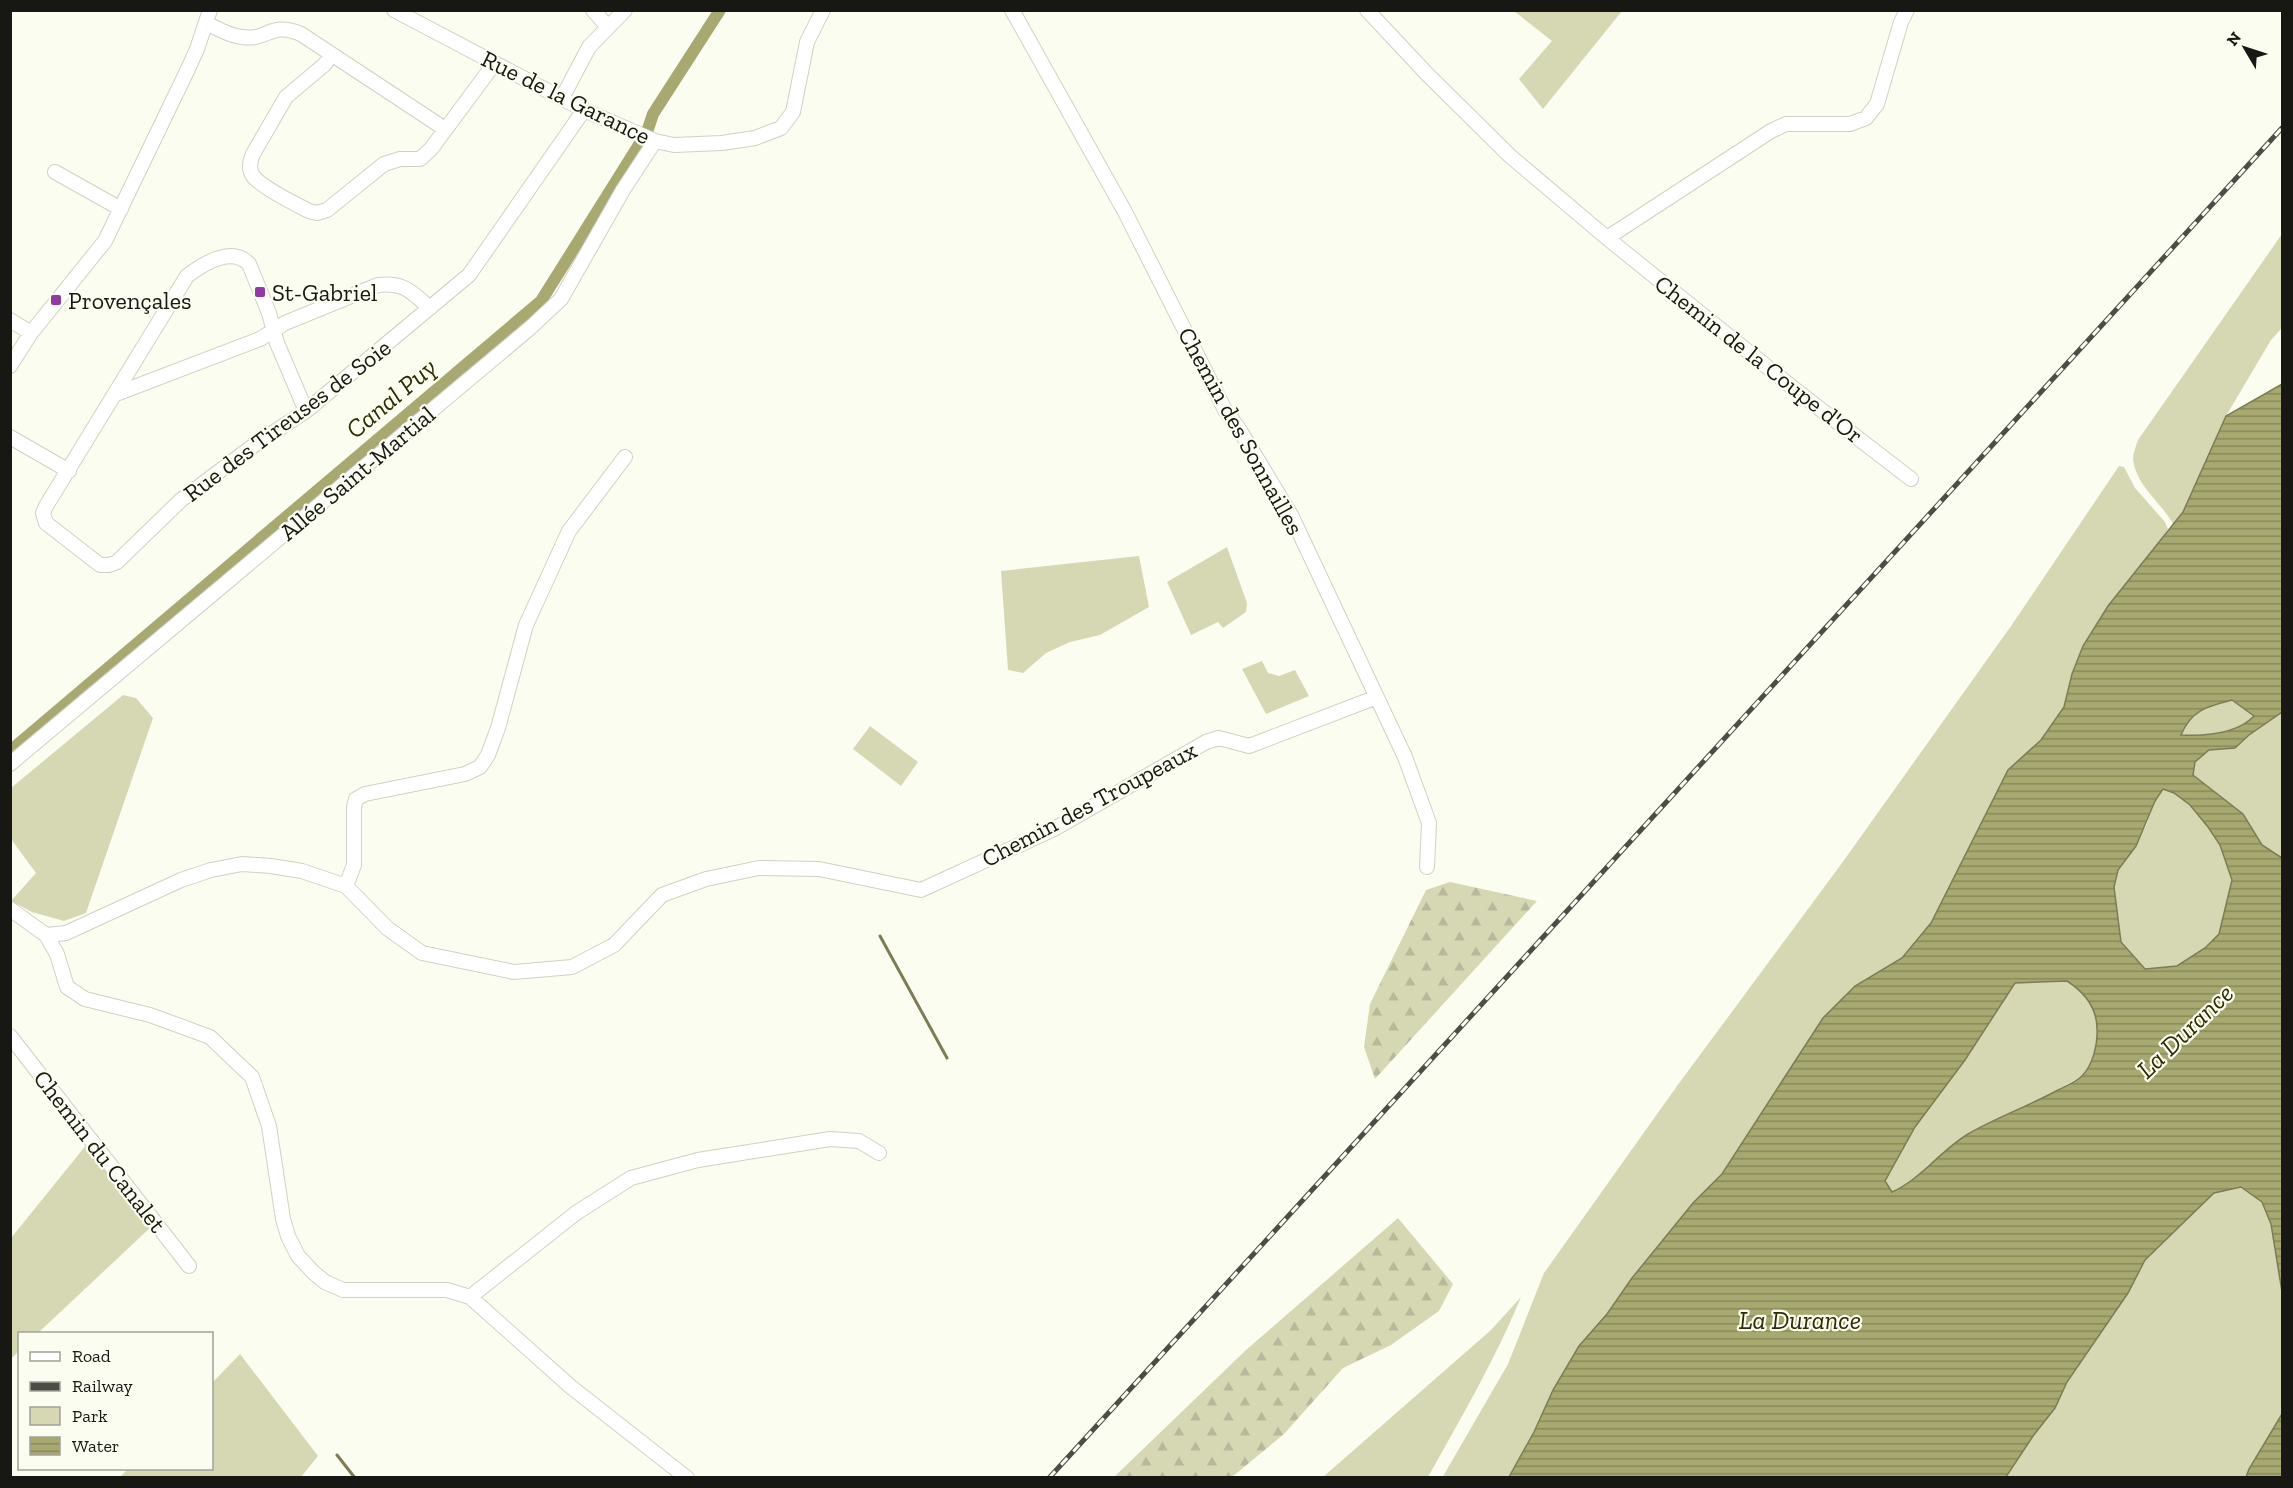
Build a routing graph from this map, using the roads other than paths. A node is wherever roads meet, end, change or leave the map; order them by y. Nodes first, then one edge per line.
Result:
1 (394, 10) edge
2 (593, 10) edge
3 (625, 10) edge
4 (823, 10) edge
5 (1012, 10) edge
6 (1367, 10) edge
7 (1907, 10) edge
8 (208, 17) edge
9 (608, 27) junction
10 (332, 55) junction
11 (494, 64) junction
12 (562, 99) junction
13 (584, 110) junction
14 (445, 129) junction
15 (647, 137) junction
16 (55, 172) dead end
17 (121, 208) junction
18 (1607, 238) junction
19 (430, 309) junction
20 (10, 320) edge
21 (273, 331) junction
22 (31, 333) junction
23 (10, 366) edge
24 (116, 393) junction
25 (306, 411) junction
26 (10, 437) edge
27 (625, 457) dead end
28 (69, 471) junction
29 (1911, 478) dead end
30 (1377, 697) junction
31 (10, 764) edge
32 (1427, 867) dead end
33 (346, 886) junction
34 (10, 909) edge
35 (46, 935) junction
36 (10, 1036) edge
37 (879, 1153) dead end
38 (189, 1266) dead end
39 (470, 1297) junction
40 (687, 1478) edge

1 - 11 street, Rue de la Garance
2 - 9 street
3 - 9 street
4 - 15 street, Rue de la Garance
5 - 30 street, Chemin des Sonnailles
6 - 18 street, Chemin de la Coupe d'Or
7 - 18 street
8 - 10 street
8 - 17 street
9 - 12 street
10 - 14 street
10 - 14 street
11 - 12 street, Rue de la Garance
11 - 14 street
12 - 13 street, Rue de la Garance
13 - 15 street, Rue de la Garance
13 - 19 street, Rue des Tireuses de Soie
15 - 31 street, Allée Saint-Martial
16 - 17 street
17 - 22 street
18 - 29 street, Chemin de la Coupe d'Or
19 - 21 street
19 - 25 street, Rue des Tireuses de Soie
20 - 22 street
21 - 24 street
21 - 24 street
21 - 25 street
22 - 23 street
24 - 28 street
25 - 28 street, Rue des Tireuses de Soie
26 - 28 street
27 - 33 street
30 - 32 street, Chemin des Sonnailles
30 - 33 street, Chemin des Troupeaux
33 - 35 street, Chemin des Troupeaux
34 - 35 street
35 - 39 street
36 - 38 street, Chemin du Canalet
37 - 39 street
39 - 40 street

